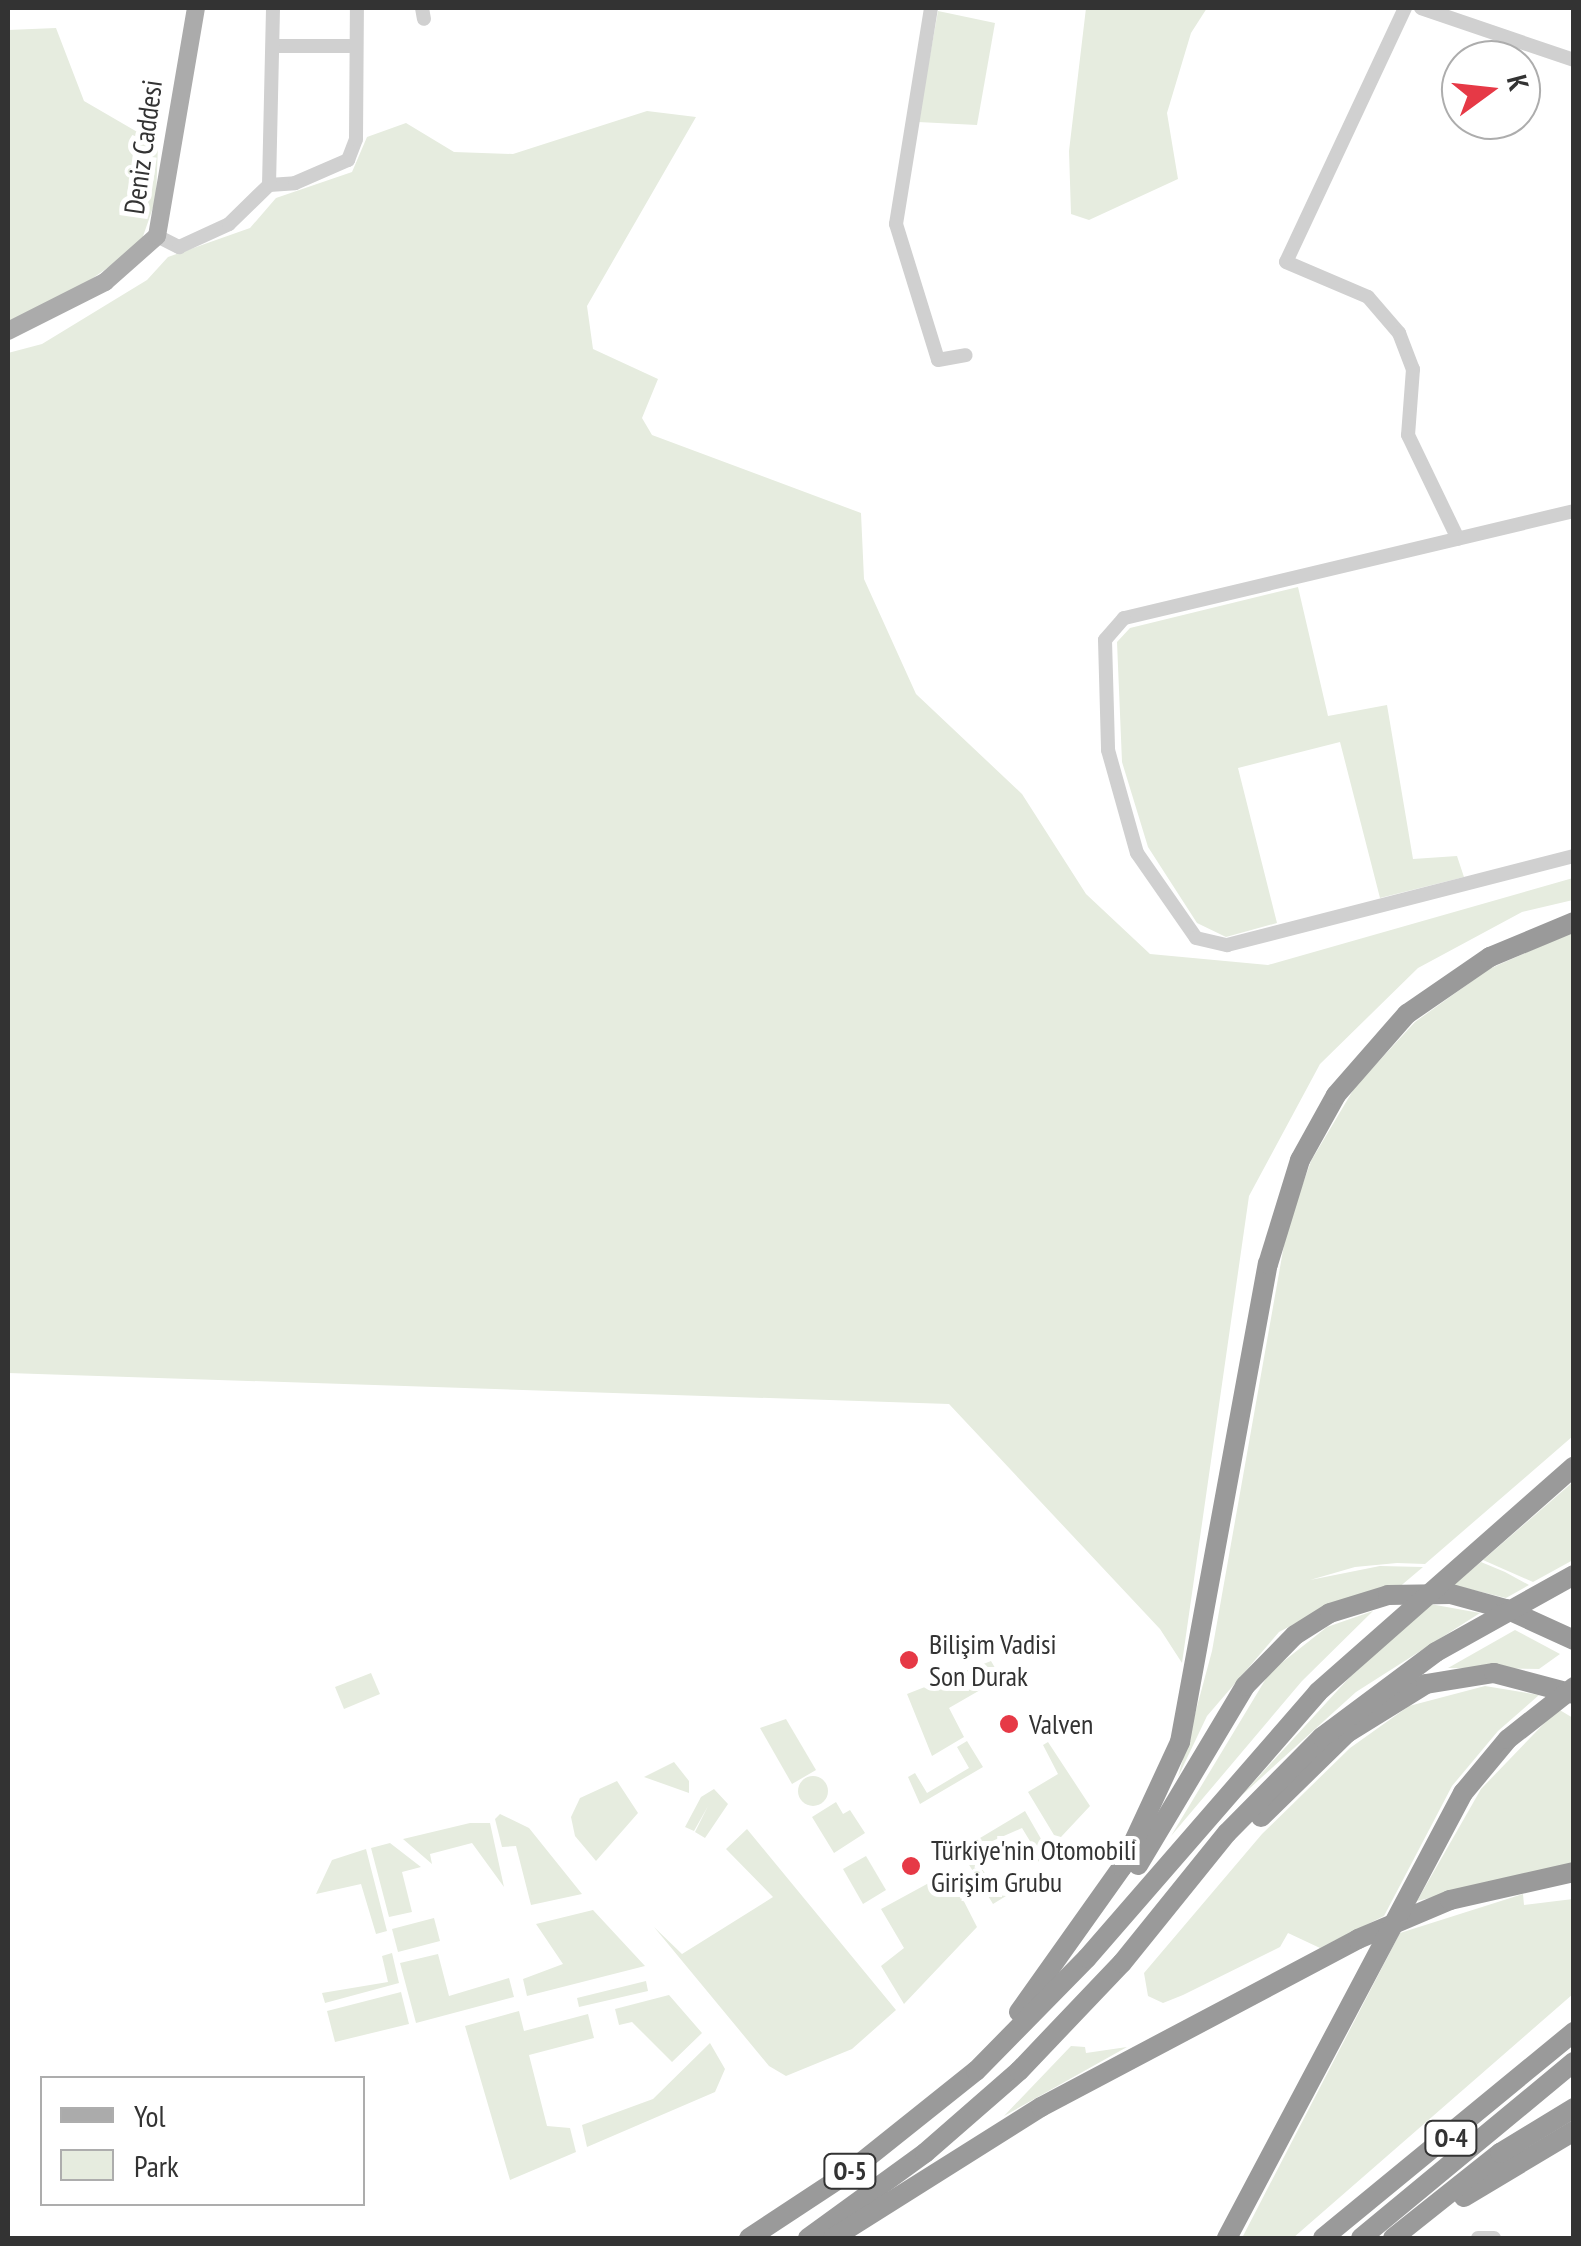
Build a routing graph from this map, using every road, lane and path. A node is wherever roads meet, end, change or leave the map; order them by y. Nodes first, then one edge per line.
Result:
1 (196, 8) edge
2 (273, 8) edge
3 (357, 8) edge
4 (931, 8) edge
5 (1405, 8) edge
6 (1421, 8) edge
7 (276, 46) junction
8 (356, 46) junction
9 (1574, 60) edge
10 (269, 185) junction
11 (157, 236) junction
12 (8, 331) edge
13 (966, 355) dead end
14 (1574, 511) edge
15 (1458, 539) junction
16 (1574, 856) edge
17 (1574, 922) edge
18 (1574, 1466) edge
19 (1574, 1574) edge
20 (1574, 1640) edge
21 (1574, 1686) edge
22 (1574, 1694) edge
23 (1574, 1872) edge
24 (1187, 1886) junction
25 (1018, 2012) junction
26 (1574, 2013) edge
27 (1574, 2032) edge
28 (1574, 2062) edge
29 (1511, 2088) junction
30 (947, 2098) junction
31 (1574, 2108) edge
32 (1574, 2131) edge
33 (750, 2238) edge
34 (808, 2238) edge
35 (834, 2238) edge
36 (1227, 2238) edge
37 (1324, 2238) edge
38 (1361, 2238) edge
39 (1393, 2238) edge
40 (1410, 2238) edge
41 (1478, 2238) edge
42 (1494, 2238) edge

1 - 11 main road, Deniz Caddesi
2 - 7 street
3 - 8 street
4 - 13 street
5 - 15 street
6 - 9 street
7 - 8 street
7 - 10 street
8 - 10 street
10 - 11 street
11 - 12 main road, Deniz Caddesi
14 - 15 street
15 - 16 street
17 - 25 highway
18 - 30 highway
19 - 24 highway
20 - 25 highway
21 - 36 highway
22 - 24 highway
23 - 35 highway
24 - 34 highway
25 - 30 highway
26 - 29 highway
27 - 29 highway, O-4
28 - 38 highway, O-4
29 - 37 highway, O-4
30 - 33 highway, O-5
31 - 39 highway
32 - 40 highway
41 - 42 street

